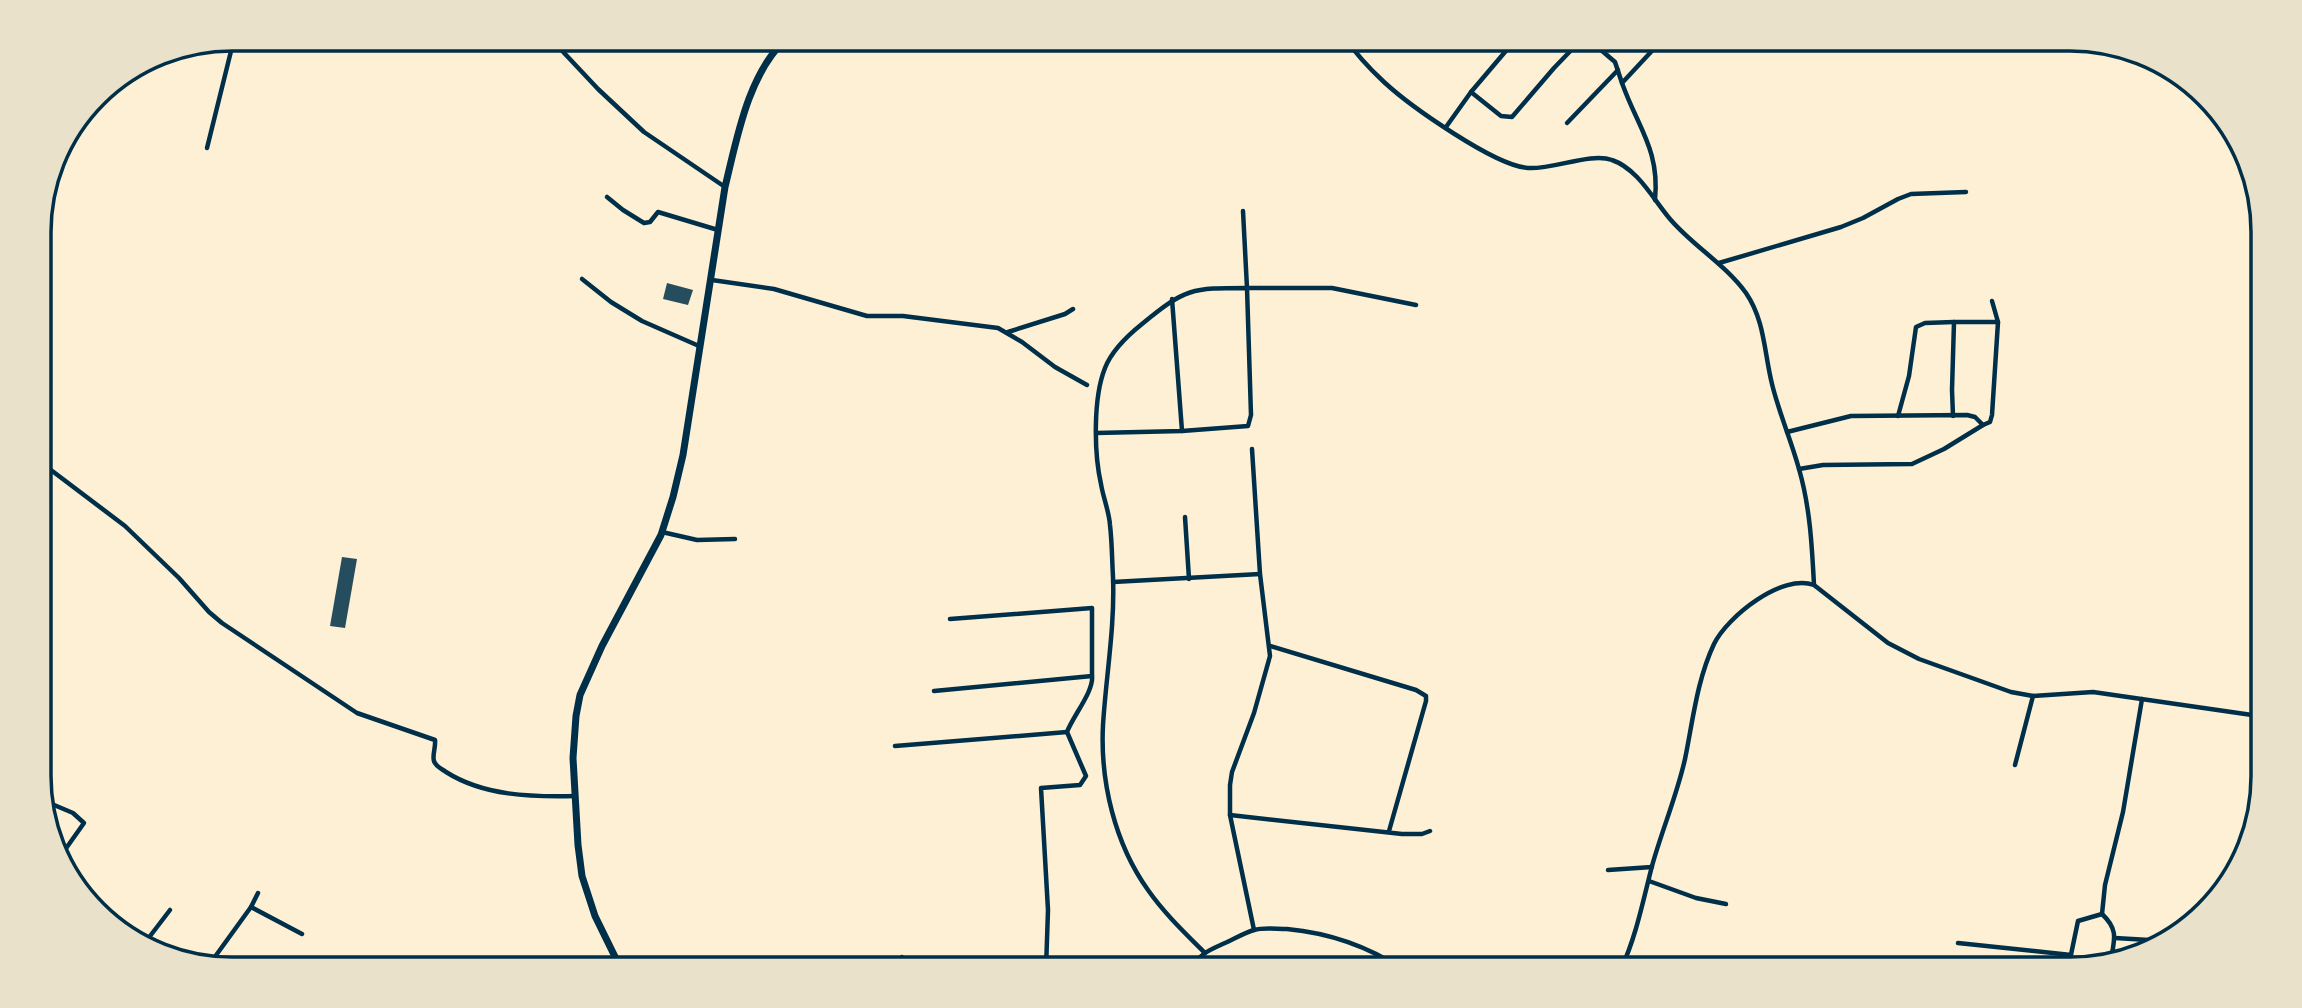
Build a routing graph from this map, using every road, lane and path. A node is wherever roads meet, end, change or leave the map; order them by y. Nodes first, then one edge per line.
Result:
1 (231, 51) edge
2 (563, 51) edge
3 (774, 51) edge
4 (1357, 51) edge
5 (1505, 51) edge
6 (1570, 51) edge
7 (1602, 51) edge
8 (1650, 51) edge
9 (1618, 70) junction
10 (1622, 83) junction
11 (1471, 92) junction
12 (1567, 122) dead end
13 (1446, 127) junction
14 (207, 148) dead end
15 (725, 187) junction
16 (1966, 192) dead end
17 (607, 197) dead end
18 (1655, 201) junction
19 (1243, 211) dead end
20 (719, 230) junction
21 (1719, 263) junction
22 (582, 279) dead end
23 (712, 280) junction
24 (1247, 288) junction
25 (1172, 299) junction
26 (1993, 301) dead end
27 (1416, 305) dead end
28 (1073, 309) dead end
29 (1954, 322) junction
30 (1998, 322) junction
31 (1007, 332) junction
32 (699, 346) junction
33 (1087, 385) dead end
34 (1953, 415) junction
35 (1898, 416) junction
36 (1983, 425) junction
37 (1182, 431) junction
38 (1787, 432) junction
39 (1096, 433) junction
40 (1252, 449) dead end
41 (51, 469) edge
42 (1799, 469) junction
43 (1185, 517) dead end
44 (662, 532) junction
45 (735, 539) dead end
46 (1260, 574) junction
47 (1189, 579) junction
48 (1113, 582) junction
49 (1814, 585) junction
50 (950, 619) dead end
51 (1270, 646) junction
52 (1092, 676) junction
53 (934, 691) dead end
54 (2033, 696) junction
55 (2142, 699) junction
56 (2251, 715) edge
57 (1067, 732) junction
58 (895, 746) dead end
59 (2015, 765) dead end
60 (575, 796) junction
61 (53, 805) edge
62 (1230, 815) junction
63 (1389, 831) junction
64 (1430, 831) dead end
65 (66, 848) edge
66 (1652, 867) junction
67 (1608, 870) dead end
68 (1649, 881) junction
69 (258, 893) dead end
70 (1726, 904) dead end
71 (251, 906) junction
72 (170, 910) dead end
73 (2102, 914) junction
74 (1254, 930) junction
75 (302, 934) dead end
76 (149, 937) edge
77 (2115, 938) junction
78 (2148, 940) edge
79 (1958, 943) dead end
80 (2114, 952) edge
81 (1205, 953) junction
82 (2071, 955) joint
83 (215, 956) edge
84 (615, 957) edge
85 (1046, 957) edge
86 (1199, 957) edge
87 (1381, 957) edge
88 (1626, 957) edge

1 - 14 street
2 - 15 street
3 - 15 highway
4 - 13 street
5 - 11 street
6 - 11 street
7 - 9 street
8 - 10 street
9 - 10 street
9 - 12 street
10 - 18 street
11 - 13 street
13 - 18 street
15 - 20 highway
16 - 21 street
17 - 20 street
18 - 21 street
19 - 24 street
20 - 23 highway
21 - 38 street
22 - 32 street
23 - 31 street
23 - 32 highway
24 - 25 street
24 - 27 street
24 - 37 street
25 - 37 street
25 - 39 street
26 - 30 street
28 - 31 street
29 - 30 street
29 - 34 street
29 - 35 street
30 - 36 street
31 - 33 street
32 - 44 highway
34 - 35 street
34 - 36 street
35 - 38 street
36 - 42 street
37 - 39 street
38 - 42 street
39 - 48 street
40 - 46 street
41 - 60 street
42 - 49 street
43 - 47 street
44 - 45 street
44 - 60 highway
46 - 47 street
46 - 51 street
47 - 48 street
48 - 81 street
49 - 54 street
49 - 66 street
50 - 52 street
51 - 62 street
51 - 63 street
52 - 53 street
52 - 57 street
54 - 55 street
54 - 59 street
55 - 56 street
55 - 73 street
57 - 58 street
57 - 85 street
60 - 84 highway
61 - 65 street
62 - 63 street
62 - 74 street
63 - 64 street
66 - 67 street
66 - 68 street
68 - 70 street
68 - 88 street
69 - 71 street
71 - 75 street
71 - 83 street
72 - 76 street
73 - 77 street
73 - 82 street
74 - 81 street
74 - 87 street
77 - 78 street
77 - 80 street
79 - 82 street
81 - 86 street

